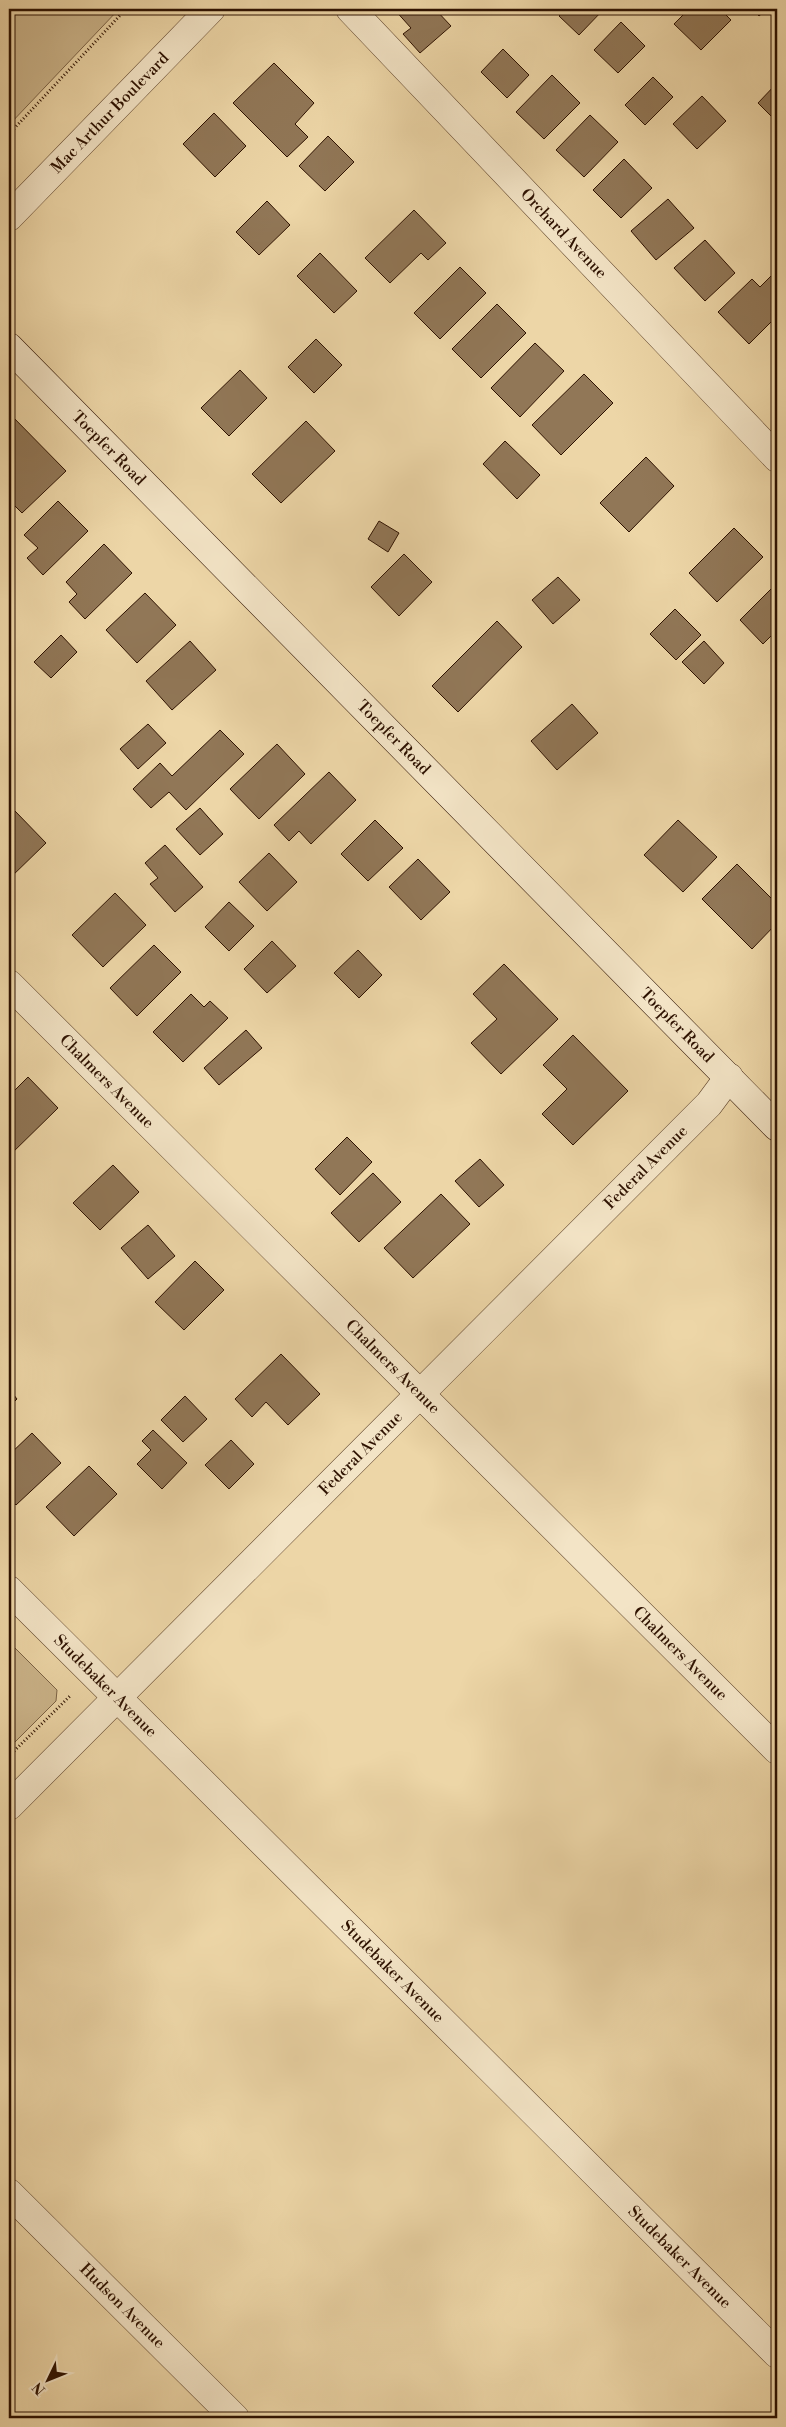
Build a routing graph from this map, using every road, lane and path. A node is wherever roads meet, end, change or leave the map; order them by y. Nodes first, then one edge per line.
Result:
1 (126, 9) edge
2 (211, 9) edge
3 (350, 9) edge
4 (9, 134) edge
5 (9, 217) edge
6 (9, 347) edge
7 (777, 458) edge
8 (9, 984) edge
9 (729, 1077) junction
10 (777, 1127) edge
11 (419, 1394) junction
12 (9, 1590) edge
13 (92, 1673) junction
14 (116, 1697) junction
15 (777, 1750) edge
16 (9, 1756) edge
17 (9, 1806) edge
18 (9, 2193) edge
19 (777, 2354) edge
20 (235, 2418) edge

1 - 4 path
2 - 5 street, Mac Arthur Boulevard
3 - 7 street, Orchard Avenue
6 - 9 street, Toepfer Road
8 - 11 street, Chalmers Avenue
9 - 10 street, Toepfer Road
9 - 11 street, Federal Avenue
11 - 14 street, Federal Avenue
11 - 15 street, Chalmers Avenue
12 - 13 street, Studebaker Avenue
13 - 14 street, Studebaker Avenue
13 - 16 path
14 - 17 street, Federal Avenue
14 - 19 street, Studebaker Avenue
18 - 20 street, Hudson Avenue

